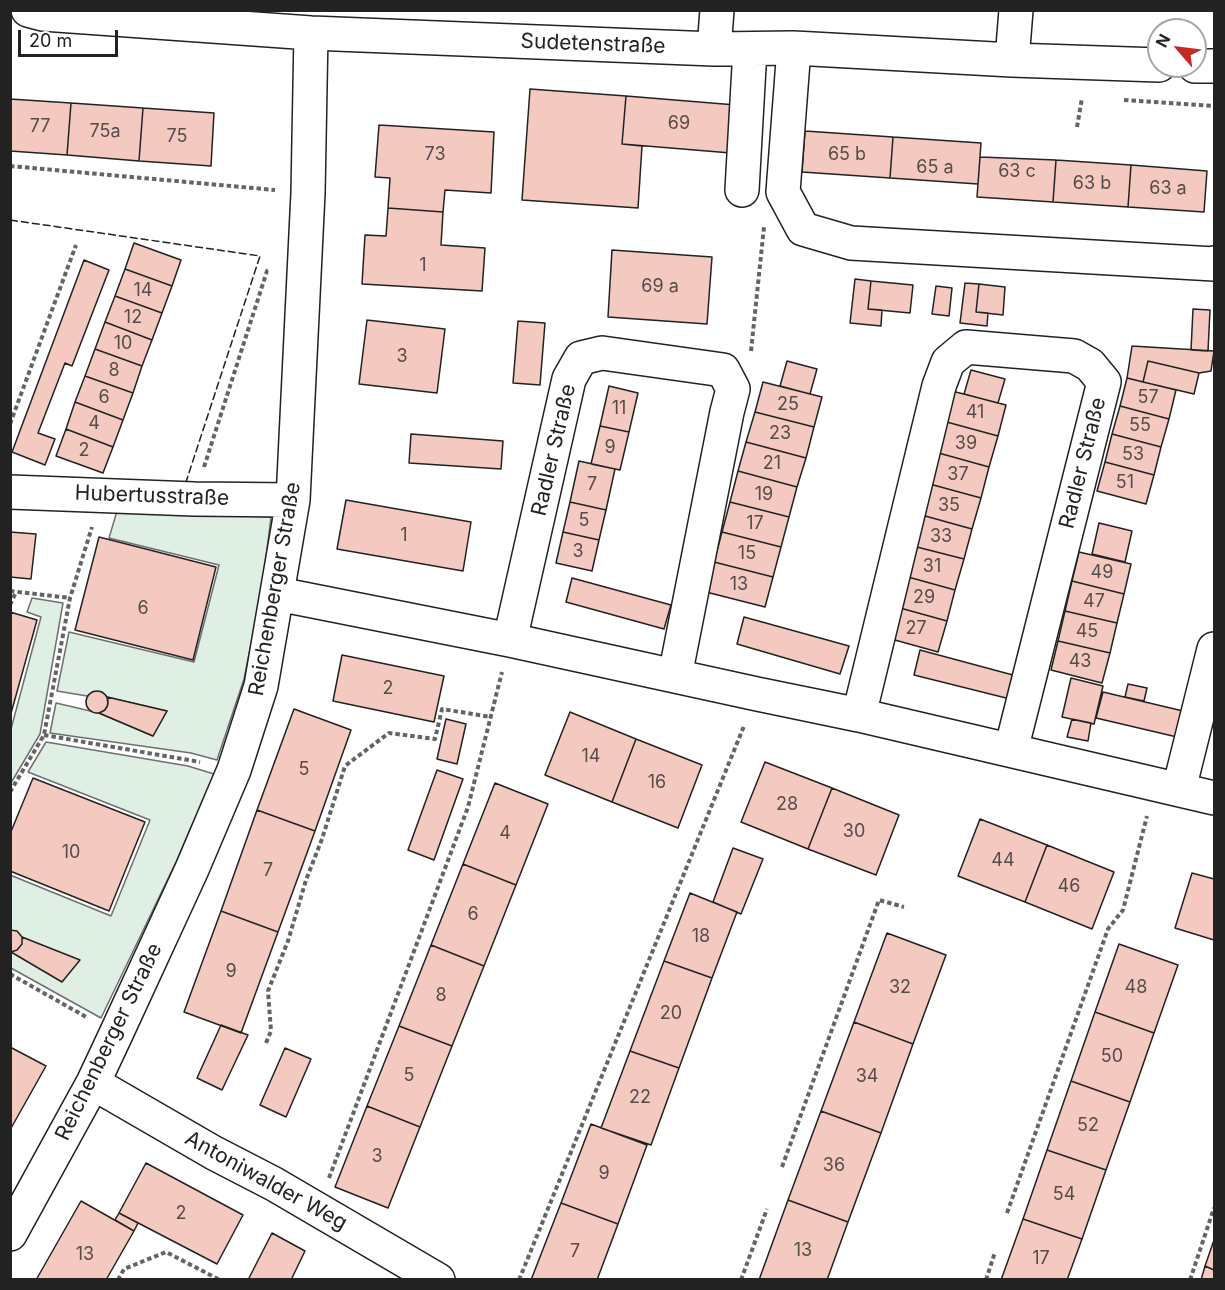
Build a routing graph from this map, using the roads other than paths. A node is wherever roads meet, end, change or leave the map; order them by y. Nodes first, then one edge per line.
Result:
1 (717, 10) edge
2 (1016, 10) edge
3 (38, 12) edge
4 (311, 33) junction
5 (794, 48) junction
6 (714, 49) junction
7 (750, 49) junction
8 (1012, 60) junction
9 (1147, 65) edge
10 (742, 190) dead end
11 (1215, 263) edge
12 (10, 492) edge
13 (293, 500) junction
14 (278, 594) junction
15 (510, 640) junction
16 (1215, 650) edge
17 (675, 676) junction
18 (859, 715) junction
19 (1011, 750) junction
20 (1167, 786) junction
21 (1215, 798) edge
22 (93, 1083) junction
23 (10, 1234) edge
24 (438, 1280) edge

1 - 6 street
2 - 8 street
3 - 4 street, Sudetenstraße
4 - 6 street, Sudetenstraße
4 - 13 street, Reichenberger Straße
5 - 7 street, Sudetenstraße
5 - 8 street, Sudetenstraße
5 - 11 street
6 - 7 street, Sudetenstraße
7 - 10 street
8 - 9 street, Sudetenstraße
12 - 13 street, Hubertusstraße
13 - 14 street, Reichenberger Straße
14 - 15 street
14 - 22 street, Reichenberger Straße
15 - 17 street
15 - 17 street, Radler Straße
16 - 20 street
17 - 18 street
18 - 19 street
18 - 19 street, Radler Straße
19 - 20 street
20 - 21 street
22 - 23 street, Reichenberger Straße
22 - 24 street, Antoniwalder Weg

